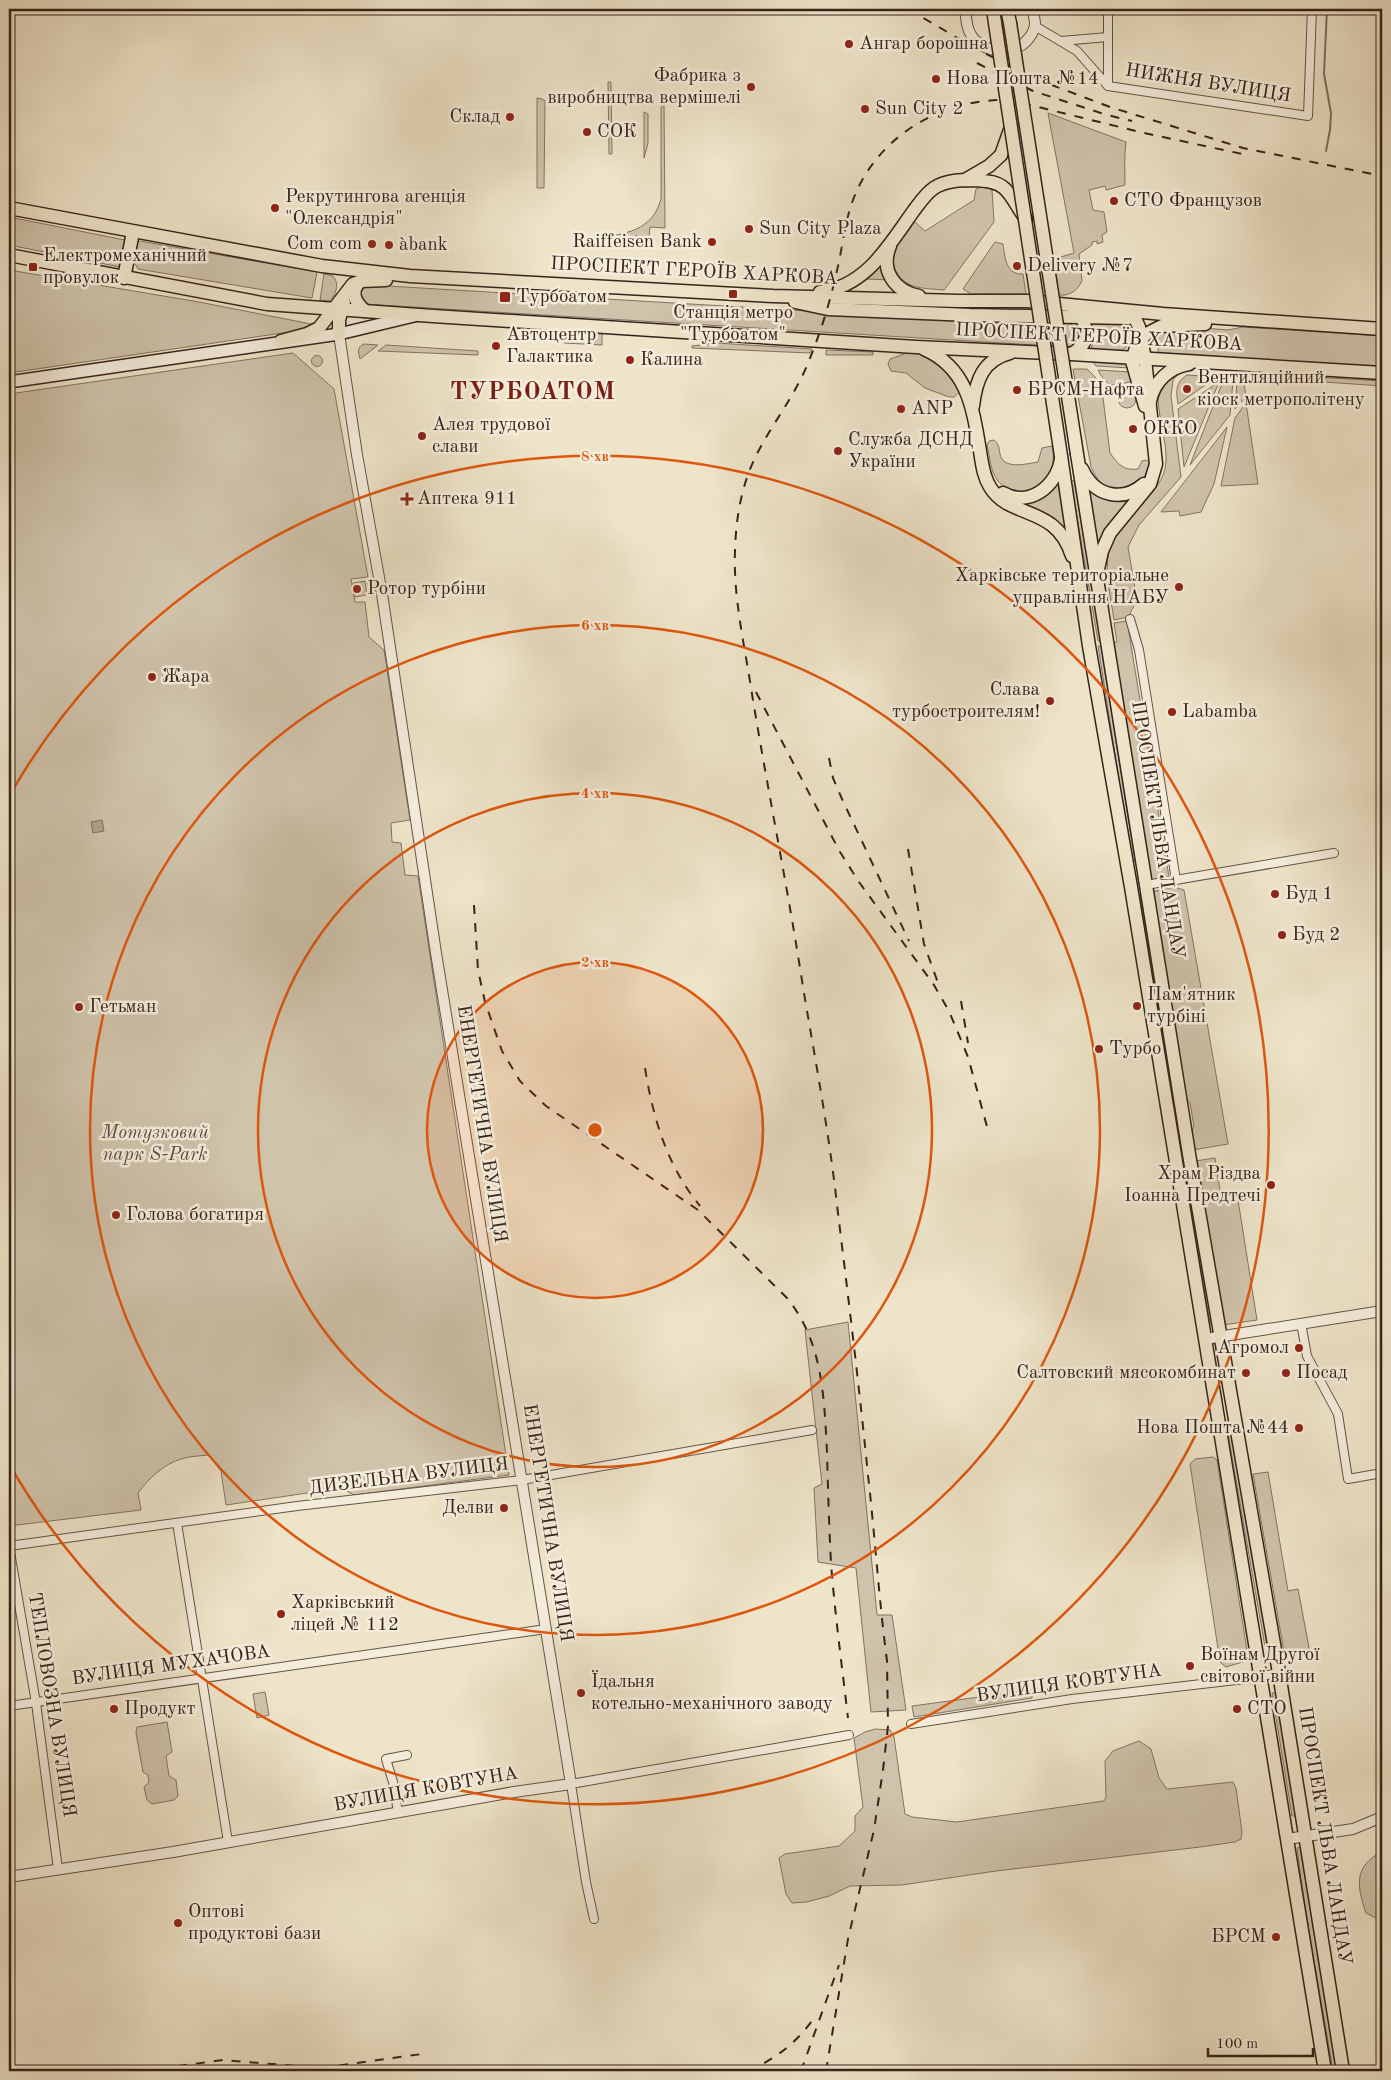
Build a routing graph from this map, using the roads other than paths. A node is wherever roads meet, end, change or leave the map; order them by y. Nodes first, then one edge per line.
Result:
1 (965, 9) edge
2 (993, 9) edge
3 (1007, 9) edge
4 (1032, 9) edge
5 (1108, 9) edge
6 (1312, 9) edge
7 (1036, 26) junction
8 (1108, 37) junction
9 (1061, 41) junction
10 (1108, 86) junction
11 (1011, 127) junction
12 (965, 180) junction
13 (9, 208) edge
14 (1026, 219) junction
15 (133, 232) junction
16 (893, 240) junction
17 (9, 255) edge
18 (410, 276) junction
19 (124, 278) junction
20 (361, 281) junction
21 (773, 296) junction
22 (958, 301) junction
23 (1062, 303) junction
24 (339, 309) junction
25 (366, 310) junction
26 (420, 314) junction
27 (1125, 314) junction
28 (1239, 319) junction
29 (1083, 322) junction
30 (1382, 329) edge
31 (339, 334) junction
32 (1140, 339) junction
33 (281, 341) junction
34 (916, 347) junction
35 (1015, 352) junction
36 (1071, 354) junction
37 (1139, 359) junction
38 (1202, 362) junction
39 (1382, 373) edge
40 (9, 382) edge
41 (972, 406) junction
42 (1150, 417) junction
43 (1076, 454) junction
44 (1062, 456) junction
45 (1079, 468) junction
46 (983, 470) junction
47 (1064, 471) junction
48 (1155, 472) junction
49 (1098, 586) junction
50 (1081, 589) junction
51 (1130, 619) dead end
52 (1334, 853) dead end
53 (1176, 880) junction
54 (1146, 885) junction
55 (1131, 888) junction
56 (1382, 1311) edge
57 (1301, 1323) junction
58 (1221, 1336) junction
59 (1205, 1338) junction
60 (1225, 1361) junction
61 (1209, 1364) junction
62 (812, 1430) dead end
63 (1382, 1473) edge
64 (522, 1480) junction
65 (177, 1523) junction
66 (9, 1546) edge
67 (546, 1629) junction
68 (1279, 1674) junction
69 (1261, 1677) junction
70 (202, 1679) junction
71 (36, 1703) junction
72 (9, 1706) edge
73 (911, 1724) dead end
74 (849, 1735) dead end
75 (406, 1755) dead end
76 (571, 1784) junction
77 (398, 1812) junction
78 (1382, 1817) edge
79 (1305, 1837) junction
80 (1287, 1840) junction
81 (228, 1842) junction
82 (58, 1869) junction
83 (9, 1877) edge
84 (594, 1919) dead end
85 (1326, 2071) edge
86 (1343, 2071) edge

1 - 7 street
2 - 11 main road, ПРОСПЕКТ ЛЬВА ЛАНДАУ, bridge
3 - 43 main road, ПРОСПЕКТ ЛЬВА ЛАНДАУ, bridge
4 - 7 street
5 - 8 street
6 - 10 street, НИЖНЯ ВУЛИЦЯ
7 - 9 street, НИЖНЯ ВУЛИЦЯ
8 - 9 street
8 - 10 street
9 - 10 street, НИЖНЯ ВУЛИЦЯ
11 - 12 main road
11 - 14 main road, ПРОСПЕКТ ЛЬВА ЛАНДАУ, bridge
12 - 14 main road
12 - 16 main road
13 - 15 main road, ПРОСПЕКТ ГЕРОЇВ ХАРКОВА
14 - 44 main road, ПРОСПЕКТ ЛЬВА ЛАНДАУ, bridge
15 - 18 main road, ПРОСПЕКТ ГЕРОЇВ ХАРКОВА
15 - 19 main road
16 - 21 main road
16 - 22 main road
17 - 19 main road, ПРОСПЕКТ ГЕРОЇВ ХАРКОВА
18 - 20 main road
18 - 21 main road, ПРОСПЕКТ ГЕРОЇВ ХАРКОВА
19 - 24 main road, ПРОСПЕКТ ГЕРОЇВ ХАРКОВА
20 - 24 main road
20 - 25 main road
21 - 22 main road, ПРОСПЕКТ ГЕРОЇВ ХАРКОВА
21 - 29 main road
22 - 23 main road, ПРОСПЕКТ ГЕРОЇВ ХАРКОВА
23 - 27 main road, ПРОСПЕКТ ГЕРОЇВ ХАРКОВА
23 - 29 main road
24 - 25 main road, ПРОСПЕКТ ГЕРОЇВ ХАРКОВА
24 - 31 main road
24 - 33 main road
25 - 26 main road, ПРОСПЕКТ ГЕРОЇВ ХАРКОВА
26 - 31 main road
26 - 34 main road, ПРОСПЕКТ ГЕРОЇВ ХАРКОВА
27 - 28 main road
27 - 29 main road
27 - 32 main road
28 - 30 main road, ПРОСПЕКТ ГЕРОЇВ ХАРКОВА
28 - 32 main road
29 - 36 main road
31 - 33 main road
31 - 64 street, ЕНЕРГЕТИЧНА ВУЛИЦЯ
32 - 37 main road
33 - 40 main road
34 - 35 main road, ПРОСПЕКТ ГЕРОЇВ ХАРКОВА
34 - 41 main road
35 - 36 main road, ПРОСПЕКТ ГЕРОЇВ ХАРКОВА
35 - 41 main road
36 - 37 main road, ПРОСПЕКТ ГЕРОЇВ ХАРКОВА
37 - 38 main road, ПРОСПЕКТ ГЕРОЇВ ХАРКОВА
37 - 42 main road
38 - 39 main road, ПРОСПЕКТ ГЕРОЇВ ХАРКОВА
38 - 42 main road
41 - 46 main road
42 - 48 main road
43 - 45 main road, ПРОСПЕКТ ЛЬВА ЛАНДАУ
43 - 48 main road
44 - 46 main road
44 - 47 main road, ПРОСПЕКТ ЛЬВА ЛАНДАУ
45 - 47 main road
45 - 49 main road, ПРОСПЕКТ ЛЬВА ЛАНДАУ
46 - 50 main road
47 - 50 main road, ПРОСПЕКТ ЛЬВА ЛАНДАУ
48 - 49 main road
49 - 54 main road, ПРОСПЕКТ ЛЬВА ЛАНДАУ
50 - 55 main road, ПРОСПЕКТ ЛЬВА ЛАНДАУ
51 - 53 street
52 - 53 street
53 - 54 street
54 - 55 main road
54 - 58 main road, ПРОСПЕКТ ЛЬВА ЛАНДАУ
55 - 59 main road, ПРОСПЕКТ ЛЬВА ЛАНДАУ
56 - 57 street
57 - 58 street
57 - 63 street
58 - 59 street
58 - 60 main road, ПРОСПЕКТ ЛЬВА ЛАНДАУ
59 - 61 main road, ПРОСПЕКТ ЛЬВА ЛАНДАУ
60 - 61 main road
60 - 68 main road, ПРОСПЕКТ ЛЬВА ЛАНДАУ
61 - 69 main road, ПРОСПЕКТ ЛЬВА ЛАНДАУ
62 - 64 street, ДИЗЕЛЬНА ВУЛИЦЯ
64 - 65 street, ДИЗЕЛЬНА ВУЛИЦЯ
64 - 67 street, ЕНЕРГЕТИЧНА ВУЛИЦЯ
65 - 66 street, ДИЗЕЛЬНА ВУЛИЦЯ
65 - 70 street
66 - 71 street, ТЕПЛОВОЗНА ВУЛИЦЯ
67 - 70 street, ВУЛИЦЯ МУХАЧОВА
67 - 76 street, ЕНЕРГЕТИЧНА ВУЛИЦЯ
68 - 69 street, ВУЛИЦЯ КОВТУНА
68 - 79 main road, ПРОСПЕКТ ЛЬВА ЛАНДАУ
69 - 73 street, ВУЛИЦЯ КОВТУНА
69 - 80 main road, ПРОСПЕКТ ЛЬВА ЛАНДАУ
70 - 71 street, ВУЛИЦЯ МУХАЧОВА
70 - 81 street
71 - 72 street, ВУЛИЦЯ МУХАЧОВА
71 - 82 street, ТЕПЛОВОЗНА ВУЛИЦЯ
74 - 76 street, ВУЛИЦЯ КОВТУНА
75 - 77 street
76 - 77 street, ВУЛИЦЯ КОВТУНА
76 - 84 street, ЕНЕРГЕТИЧНА ВУЛИЦЯ
77 - 81 street, ВУЛИЦЯ КОВТУНА
78 - 79 street
79 - 80 street
79 - 86 main road, ПРОСПЕКТ ЛЬВА ЛАНДАУ
80 - 85 main road, ПРОСПЕКТ ЛЬВА ЛАНДАУ
81 - 82 street, ВУЛИЦЯ КОВТУНА
82 - 83 street, ВУЛИЦЯ КОВТУНА

